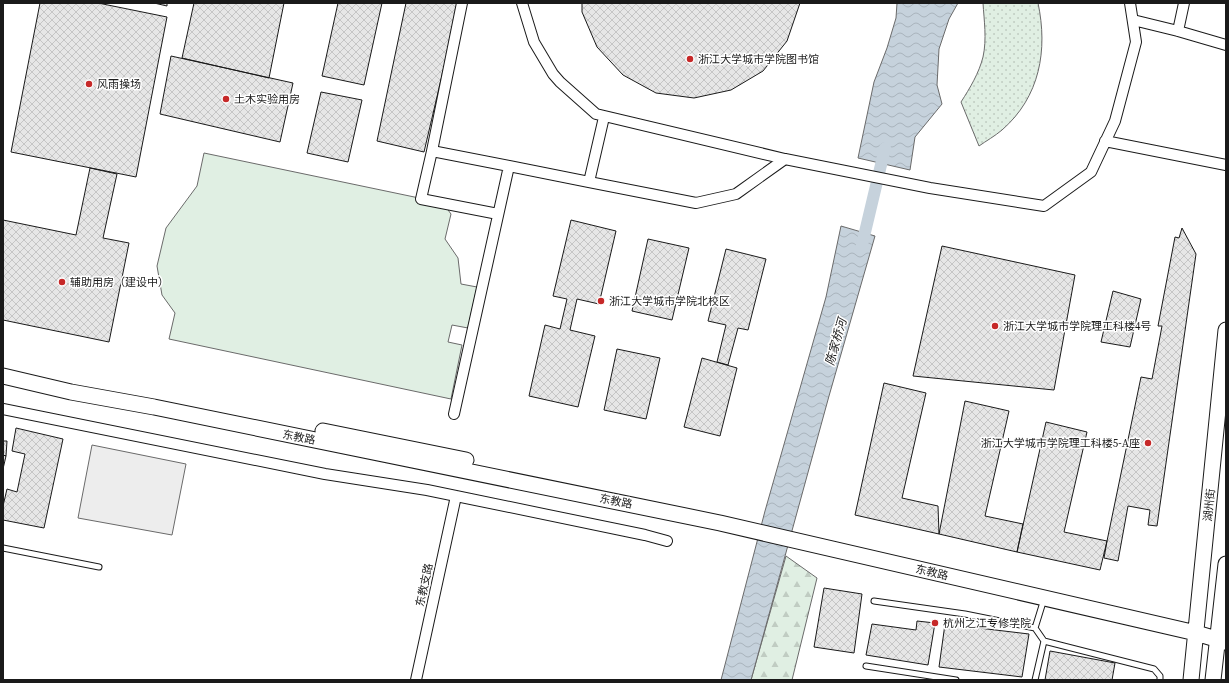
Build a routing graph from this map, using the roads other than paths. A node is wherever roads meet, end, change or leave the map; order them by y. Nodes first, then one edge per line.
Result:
1 (462, 3) edge
2 (522, 3) edge
3 (1130, 3) edge
4 (1184, 3) edge
5 (1133, 20) junction
6 (1178, 31) junction
7 (1226, 45) edge
8 (604, 117) junction
9 (1105, 141) junction
10 (432, 151) junction
11 (785, 159) junction
12 (1226, 164) edge
13 (509, 166) junction
14 (589, 182) junction
15 (498, 214) junction
16 (1226, 330) edge
17 (3, 368) edge
18 (3, 376) edge
19 (3, 409) edge
20 (454, 414) dead end
21 (456, 496) junction
22 (720, 518) junction
23 (667, 541) dead end
24 (832, 545) junction
25 (3, 548) edge
26 (1226, 564) edge
27 (99, 567) dead end
28 (1044, 597) junction
29 (874, 601) dead end
30 (1035, 628) junction
31 (1197, 629) junction
32 (1222, 636) edge
33 (1044, 641) junction
34 (866, 666) dead end
35 (416, 680) edge
36 (956, 680) edge
37 (1035, 680) edge
38 (1160, 680) edge
39 (1191, 680) edge
40 (1214, 680) edge

1 - 10 street
2 - 8 street
3 - 5 street
4 - 6 street
5 - 6 street
5 - 9 street
6 - 7 street
8 - 11 street
8 - 14 street
9 - 11 street
9 - 12 street
10 - 13 street
10 - 15 street
11 - 14 street
13 - 14 street
13 - 15 street
15 - 20 street
16 - 31 street, 湖州街
17 - 22 street, 东教路
18 - 22 street, 东教路
19 - 21 street
21 - 23 street
21 - 35 street, 东教支路
22 - 24 street, 东教路
24 - 28 street, 东教路
24 - 31 street, 东教路
25 - 27 lane
26 - 32 street
28 - 30 lane
28 - 31 street, 东教路
29 - 30 lane
30 - 33 lane
31 - 32 street, 东教路
31 - 39 street, 湖州街
32 - 40 street
33 - 37 lane
33 - 38 lane
34 - 36 lane

